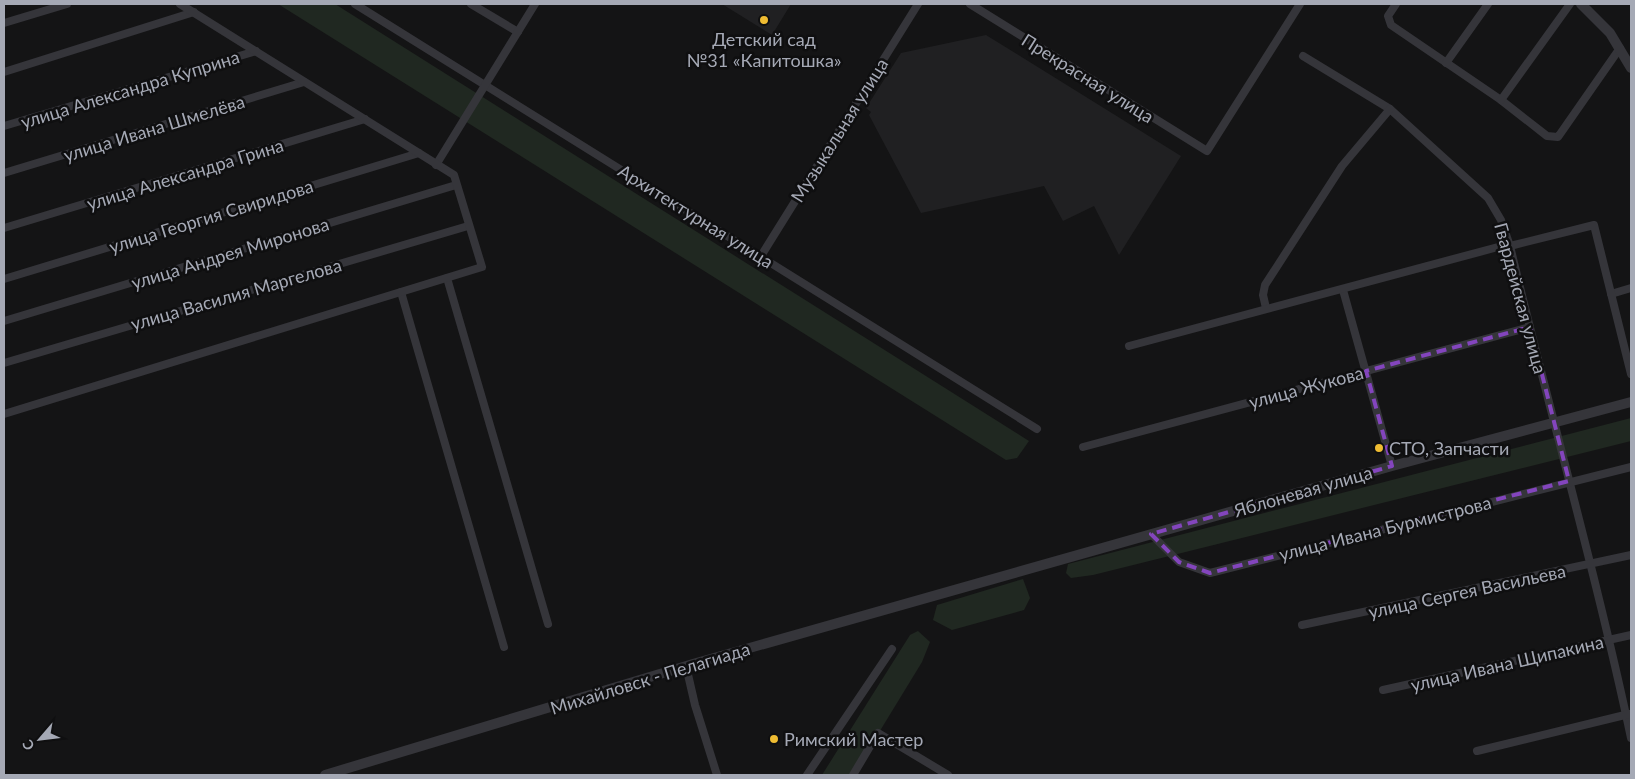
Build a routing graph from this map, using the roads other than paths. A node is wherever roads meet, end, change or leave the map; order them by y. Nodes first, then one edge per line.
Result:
1 (67, 4) edge
2 (180, 4) edge
3 (355, 4) edge
4 (471, 4) edge
5 (535, 4) edge
6 (918, 4) edge
7 (970, 4) edge
8 (1300, 4) edge
9 (1396, 4) edge
10 (1488, 4) edge
11 (1570, 4) edge
12 (1581, 4) edge
13 (194, 12) junction
14 (4, 23) edge
15 (518, 32) junction
16 (1620, 48) junction
17 (256, 51) junction
18 (1303, 56) dead end
19 (1446, 63) junction
20 (1630, 63) edge
21 (4, 72) edge
22 (304, 82) junction
23 (485, 85) junction
24 (1501, 100) junction
25 (1390, 109) junction
26 (365, 119) junction
27 (4, 126) edge
28 (419, 153) junction
29 (436, 165) junction
30 (4, 173) edge
31 (456, 185) junction
32 (468, 226) junction
33 (4, 228) edge
34 (1510, 246) junction
35 (761, 256) junction
36 (4, 278) edge
37 (447, 278) junction
38 (1631, 288) edge
39 (1343, 290) junction
40 (401, 292) junction
41 (1611, 294) junction
42 (1266, 308) junction
43 (4, 321) edge
44 (1530, 328) junction
45 (1129, 346) dead end
46 (1628, 350) edge
47 (4, 363) edge
48 (1366, 371) junction
49 (1631, 374) edge
50 (1631, 402) edge
51 (4, 414) edge
52 (1553, 424) junction
53 (1037, 429) dead end
54 (1083, 448) dead end
55 (1392, 466) junction
56 (1631, 467) edge
57 (1569, 482) junction
58 (1151, 534) junction
59 (1631, 555) edge
60 (1592, 565) junction
61 (976, 584) joint
62 (548, 624) dead end
63 (1302, 625) dead end
64 (1631, 635) edge
65 (1608, 640) junction
66 (504, 647) dead end
67 (892, 649) dead end
68 (686, 666) junction
69 (1383, 690) dead end
70 (1629, 714) edge
71 (1631, 738) edge
72 (1477, 751) dead end
73 (325, 775) edge
74 (717, 775) edge
75 (807, 775) edge
76 (853, 775) edge
77 (948, 775) edge

1 - 14 street
2 - 13 street
3 - 23 street, Архитектурная улица
4 - 15 street
5 - 15 street
6 - 35 street, Музыкальная улица
7 - 8 street, Прекрасная улица
9 - 19 street
10 - 19 street
11 - 24 street
12 - 16 street
13 - 17 street
13 - 21 street
15 - 23 street
16 - 20 street
16 - 24 street
17 - 22 street
17 - 27 street, улица Александра Куприна
18 - 25 street, Гвардейская улица
19 - 24 street
22 - 26 street
22 - 30 street, улица Ивана Шмелёва
23 - 29 street
23 - 35 street, Архитектурная улица
25 - 34 street, Гвардейская улица
25 - 42 street
26 - 28 street
26 - 33 street, улица Александра Грина
28 - 29 street
28 - 36 street, улица Георгия Свиридова
29 - 31 street
31 - 32 street
31 - 43 street, улица Андрея Миронова
32 - 37 street
32 - 47 street, улица Василия Маргелова
34 - 39 street
34 - 41 street
34 - 44 street, Гвардейская улица
35 - 53 street, Архитектурная улица
37 - 40 street
37 - 62 street
38 - 41 street
39 - 42 street
39 - 48 street
40 - 51 street
40 - 66 street
41 - 46 street
42 - 45 street
44 - 48 street, улица Жукова
44 - 52 street, Гвардейская улица
46 - 49 street
48 - 54 street, улица Жукова
48 - 55 street
50 - 52 street, Яблоневая улица
52 - 55 street, Яблоневая улица
52 - 57 street, Гвардейская улица
55 - 58 street, Яблоневая улица
56 - 57 street, улица Ивана Бурмистрова
57 - 58 street, улица Ивана Бурмистрова
57 - 60 street, Гвардейская улица
58 - 61 street, Яблоневая улица
59 - 60 street, улица Сергея Васильева
60 - 63 street, улица Сергея Васильева
60 - 65 street, Гвардейская улица
61 - 68 street, Михайловск - Пелагиада
64 - 65 street, улица Ивана Щипакина
65 - 69 street, улица Ивана Щипакина
65 - 70 street, Гвардейская улица
67 - 75 street
68 - 73 street, Михайловск - Пелагиада
68 - 74 street
70 - 71 street, Гвардейская улица
70 - 72 street
76 - 77 street

